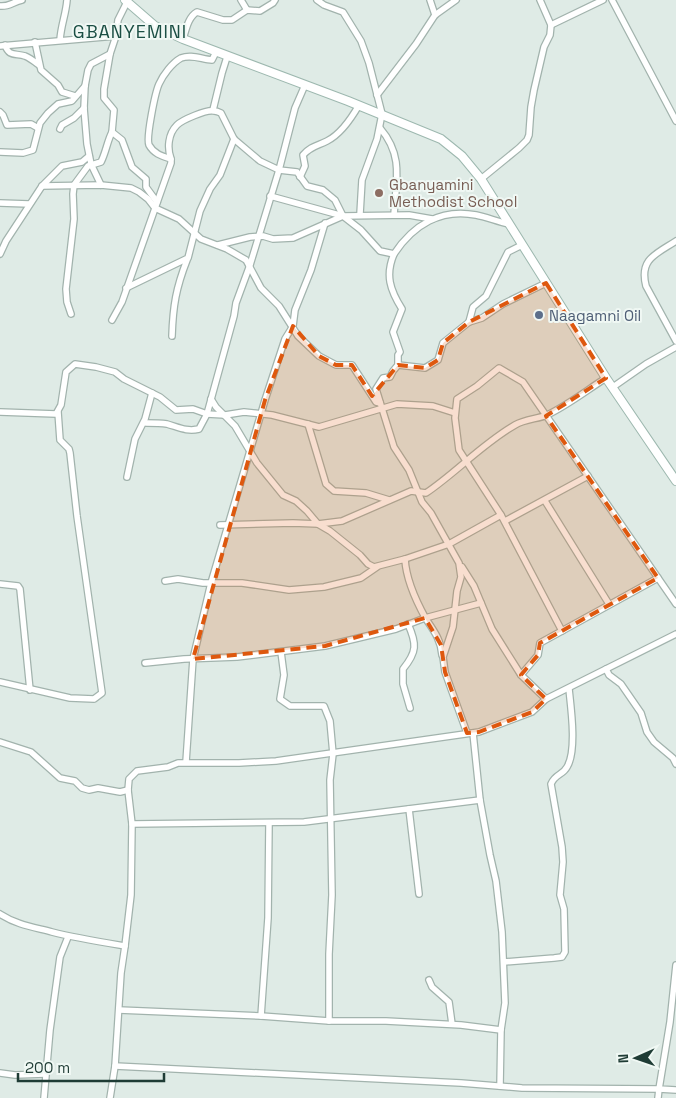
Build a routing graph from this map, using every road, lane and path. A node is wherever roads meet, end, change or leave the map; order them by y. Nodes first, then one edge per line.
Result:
1 (22, 0) edge
2 (67, 0) edge
3 (241, 0) edge
4 (275, 0) edge
5 (316, 0) edge
6 (430, 0) edge
7 (456, 0) edge
8 (540, 0) edge
9 (603, 0) edge
10 (612, 0) edge
11 (126, 1) edge
12 (0, 6) edge
13 (247, 10) junction
14 (435, 15) junction
15 (551, 25) junction
16 (116, 36) junction
17 (183, 39) junction
18 (60, 40) junction
19 (35, 42) junction
20 (2, 46) edge
21 (216, 52) junction
22 (110, 54) junction
23 (228, 56) junction
24 (39, 65) junction
25 (305, 85) junction
26 (85, 86) junction
27 (377, 95) junction
28 (75, 96) junction
29 (359, 105) junction
30 (84, 108) junction
31 (213, 110) junction
32 (0, 112) edge
33 (382, 114) junction
34 (676, 121) edge
35 (38, 128) junction
36 (380, 128) junction
37 (60, 129) dead end
38 (112, 132) junction
39 (234, 139) junction
40 (0, 152) edge
41 (89, 156) junction
42 (171, 159) junction
43 (91, 164) junction
44 (279, 170) junction
45 (300, 177) junction
46 (481, 179) junction
47 (74, 185) junction
48 (101, 185) junction
49 (42, 186) junction
50 (270, 196) junction
51 (0, 203) edge
52 (29, 204) junction
53 (156, 205) junction
54 (360, 214) junction
55 (394, 215) junction
56 (344, 216) junction
57 (432, 219) junction
58 (325, 223) junction
59 (509, 224) junction
60 (194, 234) junction
61 (257, 236) junction
62 (676, 241) edge
63 (522, 245) junction
64 (216, 246) junction
65 (0, 254) edge
66 (394, 254) junction
67 (187, 260) junction
68 (250, 265) junction
69 (546, 282) junction
70 (126, 288) junction
71 (71, 314) dead end
72 (112, 320) dead end
73 (469, 322) junction
74 (293, 326) junction
75 (172, 336) dead end
76 (676, 341) edge
77 (676, 347) edge
78 (398, 365) junction
79 (606, 378) junction
80 (613, 387) junction
81 (152, 393) junction
82 (211, 399) junction
83 (380, 403) junction
84 (382, 410) junction
85 (0, 412) edge
86 (58, 412) junction
87 (455, 413) junction
88 (207, 414) junction
89 (261, 414) junction
90 (225, 415) junction
91 (546, 416) junction
92 (146, 422) dead end
93 (308, 424) junction
94 (251, 451) junction
95 (466, 459) junction
96 (588, 476) junction
97 (127, 477) dead end
98 (676, 481) edge
99 (418, 491) junction
100 (389, 500) junction
101 (545, 501) junction
102 (501, 515) junction
103 (505, 521) junction
104 (228, 524) junction
105 (318, 524) junction
106 (220, 525) dead end
107 (449, 544) junction
108 (405, 559) junction
109 (459, 563) junction
110 (380, 566) junction
111 (658, 578) junction
112 (165, 581) dead end
113 (211, 583) junction
114 (0, 584) edge
115 (481, 603) junction
116 (609, 604) junction
117 (676, 604) edge
118 (455, 610) junction
119 (426, 618) junction
120 (408, 624) junction
121 (562, 631) junction
122 (676, 634) edge
123 (281, 652) junction
124 (443, 657) junction
125 (192, 659) junction
126 (145, 663) dead end
127 (606, 670) junction
128 (521, 675) junction
129 (0, 682) edge
130 (569, 689) junction
131 (30, 690) junction
132 (546, 699) junction
133 (410, 708) dead end
134 (470, 733) junction
135 (0, 742) edge
136 (333, 754) junction
137 (186, 762) junction
138 (676, 764) edge
139 (128, 790) junction
140 (480, 800) junction
141 (409, 809) junction
142 (330, 818) junction
143 (269, 823) junction
144 (132, 824) junction
145 (419, 894) dead end
146 (0, 914) edge
147 (68, 937) junction
148 (125, 946) junction
149 (504, 962) junction
150 (676, 965) edge
151 (429, 980) dead end
152 (119, 1010) junction
153 (261, 1016) junction
154 (329, 1021) junction
155 (673, 1022) edge
156 (452, 1024) junction
157 (502, 1030) junction
158 (115, 1066) junction
159 (0, 1073) edge
160 (45, 1074) junction
161 (500, 1086) junction
162 (659, 1090) junction
163 (676, 1090) edge
164 (44, 1098) edge
165 (110, 1098) edge
166 (658, 1098) edge

1 - 12 street
2 - 18 street
3 - 13 street
4 - 13 street
5 - 27 street
6 - 14 street
7 - 14 street
8 - 15 street
9 - 15 street
10 - 34 street
11 - 16 street
11 - 17 main road
13 - 17 street
14 - 27 street
15 - 46 street
16 - 18 street
16 - 22 street
17 - 21 main road
18 - 19 street
19 - 20 street
19 - 24 street
20 - 24 street
21 - 23 main road
21 - 42 street
22 - 26 street
22 - 38 street
23 - 25 main road
23 - 31 street
24 - 28 street
25 - 29 main road
25 - 44 street
26 - 28 street
26 - 30 street
27 - 33 street
28 - 35 street
29 - 33 main road
29 - 45 street
30 - 37 street
30 - 41 street
31 - 39 street
31 - 42 street
32 - 35 street
33 - 36 street
33 - 46 main road
35 - 40 street
36 - 54 street
36 - 55 street
38 - 43 street
38 - 53 street
39 - 44 street
39 - 60 street
41 - 43 street
41 - 49 street
42 - 53 street
43 - 47 street
43 - 48 street
44 - 45 street
44 - 50 street
45 - 56 street
46 - 59 main road
47 - 48 street
47 - 49 street
47 - 71 street
48 - 53 street
49 - 52 street
50 - 56 street
50 - 61 street
51 - 52 street
52 - 65 street
53 - 60 street
53 - 70 street
54 - 55 street
54 - 56 street
55 - 57 street
56 - 58 street
56 - 66 street
57 - 59 street
57 - 66 street
58 - 61 street
58 - 74 street
59 - 63 main road
60 - 64 street
60 - 67 street
61 - 64 street
61 - 68 street
62 - 76 street
63 - 69 main road
63 - 73 street
64 - 68 street
66 - 78 street
67 - 70 street
67 - 75 street
68 - 74 street
68 - 82 street
69 - 73 street
69 - 79 main road
70 - 72 street
73 - 78 street
74 - 83 street
74 - 89 street
77 - 80 street
78 - 83 street
79 - 80 main road
79 - 91 street
80 - 98 main road
81 - 86 street
81 - 88 street
81 - 97 street
82 - 88 street
82 - 90 street
83 - 84 street
84 - 87 street
84 - 93 street
84 - 99 street
85 - 86 street
86 - 131 street
87 - 91 street
87 - 95 street
88 - 90 street
88 - 92 street
89 - 90 street
89 - 93 street
89 - 94 street
90 - 94 street
91 - 95 street
91 - 96 street
93 - 100 street
94 - 104 street
94 - 105 street
95 - 99 street
95 - 102 street
96 - 101 street
96 - 111 street
99 - 100 street
99 - 107 street
100 - 105 street
101 - 103 street
101 - 116 street
102 - 103 street
102 - 107 street
103 - 121 street
104 - 105 street
104 - 106 street
104 - 113 street
105 - 110 street
107 - 108 street
107 - 109 street
108 - 110 street
108 - 119 street
109 - 115 street
109 - 118 street
110 - 113 street
111 - 116 street
111 - 117 street
112 - 113 street
113 - 125 street
114 - 131 street
115 - 118 street
115 - 128 street
116 - 121 street
118 - 119 street
118 - 124 street
119 - 120 street
119 - 124 street
120 - 123 street
120 - 133 street
121 - 128 street
122 - 127 street
123 - 125 street
123 - 136 street
124 - 134 street
125 - 126 street
125 - 137 street
127 - 130 street
127 - 138 street
128 - 132 street
129 - 131 street
130 - 132 street
130 - 149 street
132 - 134 street
134 - 136 street
134 - 140 street
135 - 139 street
136 - 137 street
136 - 142 street
137 - 139 street
139 - 144 street
140 - 141 street
140 - 149 street
141 - 142 street
141 - 145 street
142 - 143 street
142 - 154 street
143 - 144 street
143 - 153 street
144 - 148 street
146 - 147 street
147 - 148 street
147 - 160 street
148 - 152 street
149 - 157 street
150 - 155 street
151 - 156 street
152 - 153 street
152 - 158 street
153 - 154 street
154 - 156 street
155 - 162 street
156 - 157 street
157 - 161 street
158 - 161 street
158 - 165 street
159 - 160 street
160 - 164 street
161 - 162 street
162 - 163 street
162 - 166 street

